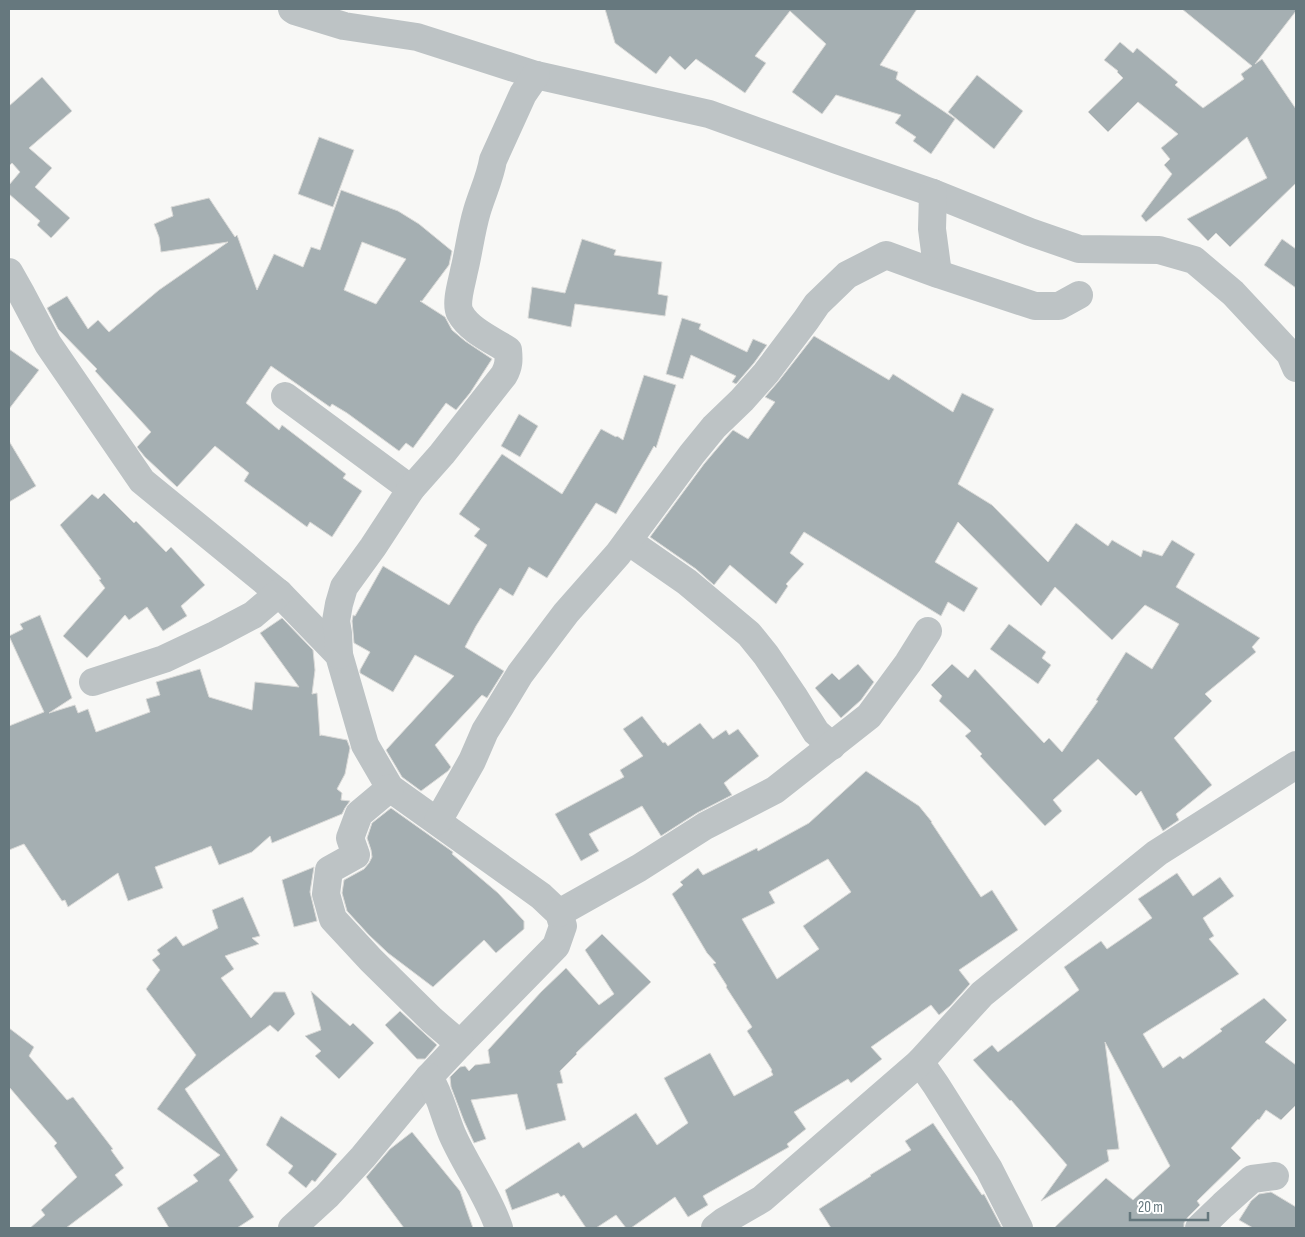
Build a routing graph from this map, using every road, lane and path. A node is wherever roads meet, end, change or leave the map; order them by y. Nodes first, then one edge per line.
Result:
1 (292, 9) edge
2 (536, 75) junction
3 (932, 193) junction
4 (9, 272) edge
5 (938, 274) junction
6 (1079, 295) dead end
7 (1296, 368) edge
8 (285, 396) dead end
9 (410, 489) junction
10 (628, 542) junction
11 (278, 593) junction
12 (928, 631) dead end
13 (339, 655) junction
14 (92, 682) dead end
15 (832, 746) junction
16 (1296, 765) edge
17 (390, 788) junction
18 (438, 821) junction
19 (559, 913) junction
20 (460, 1044) junction
21 (920, 1062) junction
22 (429, 1077) junction
23 (1275, 1176) dead end
24 (292, 1228) edge
25 (499, 1228) edge
26 (714, 1228) edge
27 (1018, 1228) edge
28 (1199, 1228) edge

1 - 2 street
2 - 3 street
2 - 9 street
3 - 5 street
3 - 7 street
4 - 11 street
5 - 6 street
5 - 10 street
8 - 9 street
9 - 13 street
10 - 15 street
10 - 18 street
11 - 13 street
11 - 14 street
12 - 15 street
13 - 17 street
15 - 19 street
16 - 21 street
17 - 18 street
17 - 20 street
18 - 19 street
19 - 20 street
20 - 22 street
21 - 26 street
21 - 27 street
22 - 24 street
22 - 25 street
23 - 28 street

